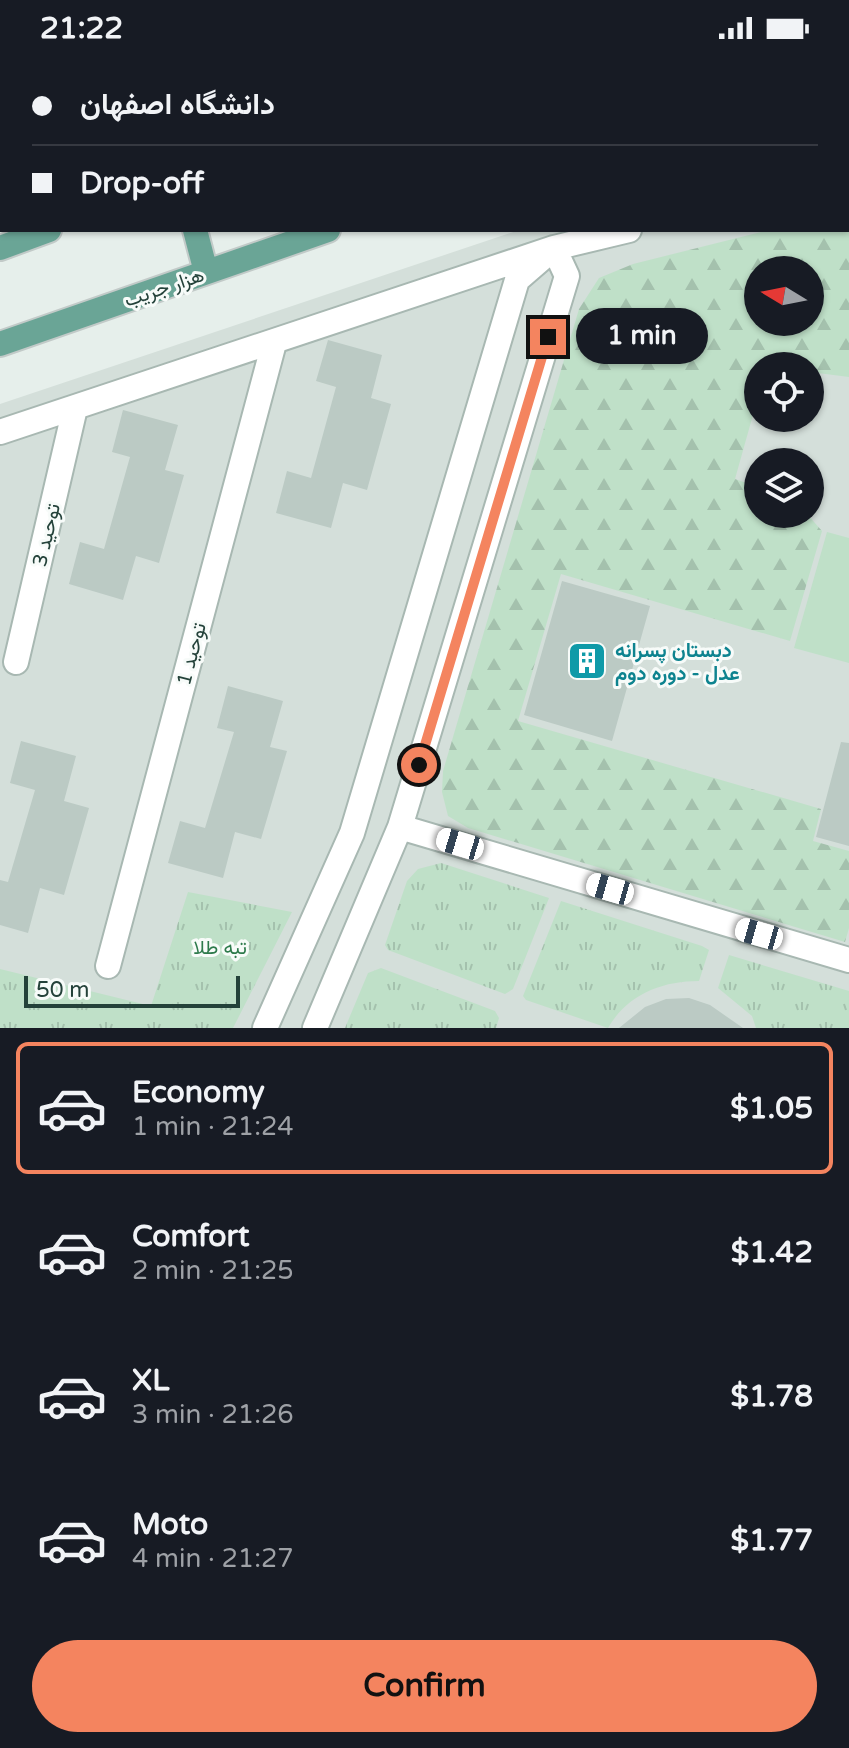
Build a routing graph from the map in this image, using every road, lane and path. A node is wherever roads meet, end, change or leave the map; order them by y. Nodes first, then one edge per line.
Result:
1 (44, 232) edge
2 (196, 232) edge
3 (322, 232) edge
4 (621, 232) edge
5 (0, 248) edge
6 (554, 248) junction
7 (206, 272) junction
8 (274, 343) junction
9 (0, 344) edge
10 (75, 408) junction
11 (0, 432) edge
12 (16, 662) dead end
13 (400, 827) junction
14 (849, 960) edge
15 (108, 966) dead end
16 (265, 1028) edge
17 (315, 1028) edge

1 - 5 main road
2 - 7 main road
3 - 7 main road, هزار جریب
4 - 6 street
6 - 8 street
6 - 13 street
6 - 16 street
7 - 9 main road, هزار جریب
8 - 10 street
8 - 15 street, توحید 1
10 - 11 street
10 - 12 street, توحید 3
13 - 14 street
13 - 17 street

